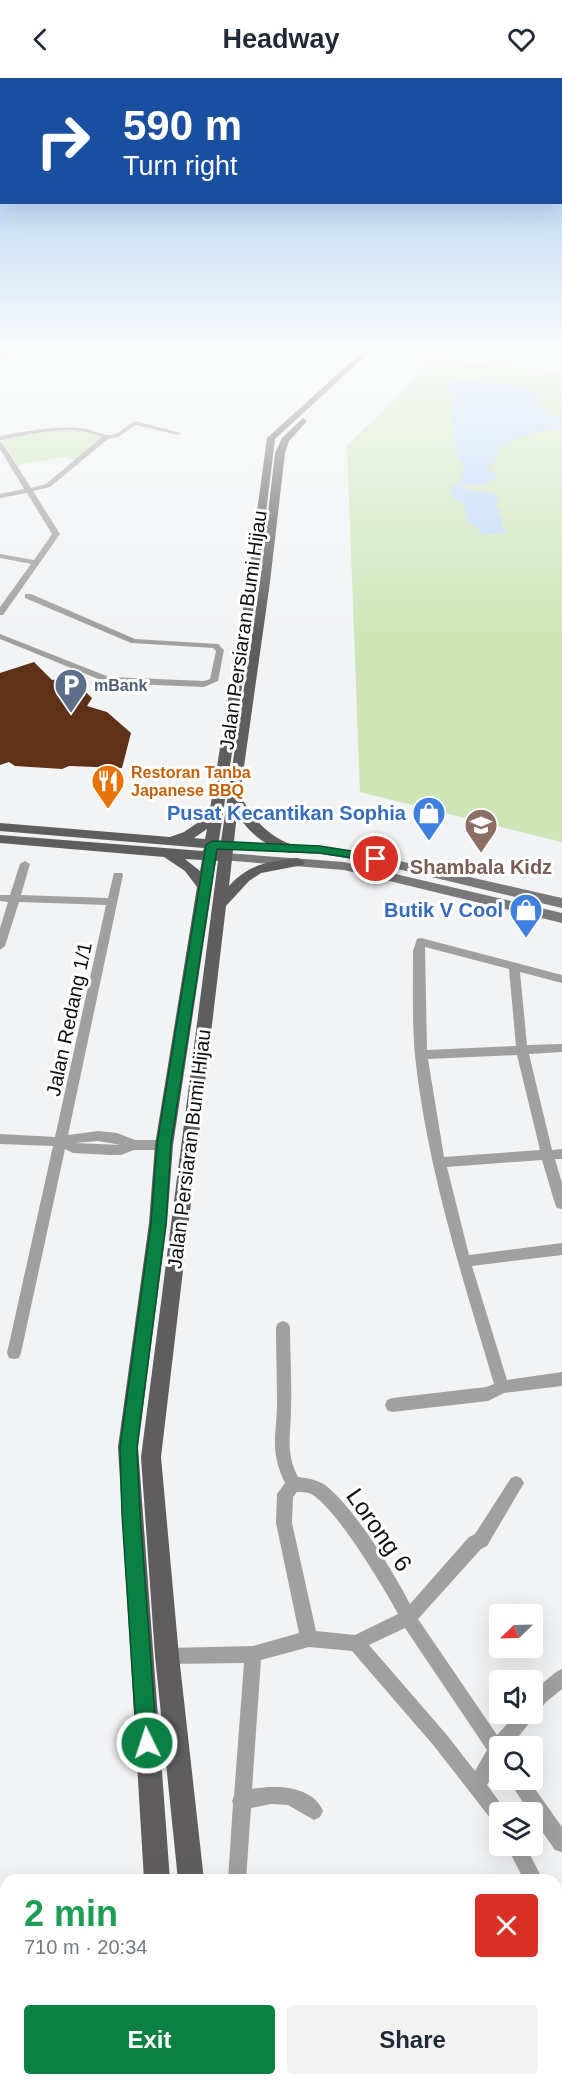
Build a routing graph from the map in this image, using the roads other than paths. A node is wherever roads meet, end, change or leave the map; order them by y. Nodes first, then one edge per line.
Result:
1 (0, 444) edge
2 (97, 445) edge
3 (270, 445) edge
4 (283, 445) edge
5 (31, 490) junction
6 (0, 496) edge
7 (0, 556) edge
8 (37, 563) junction
9 (3, 594) dead end
10 (12, 596) junction
11 (28, 596) dead end
12 (0, 613) edge
13 (247, 616) junction
14 (260, 618) junction
15 (0, 636) edge
16 (238, 664) junction
17 (253, 666) junction
18 (233, 795) junction
19 (216, 816) junction
20 (0, 827) edge
21 (0, 839) edge
22 (168, 848) junction
23 (290, 849) junction
24 (211, 851) junction
25 (227, 851) junction
26 (298, 862) junction
27 (25, 864) dead end
28 (118, 875) dead end
29 (206, 889) junction
30 (0, 898) edge
31 (14, 898) junction
32 (112, 902) junction
33 (221, 903) junction
34 (562, 903) edge
35 (562, 918) edge
36 (0, 946) edge
37 (514, 967) junction
38 (562, 979) edge
39 (562, 1048) edge
40 (522, 1051) junction
41 (421, 1055) junction
42 (197, 1093) junction
43 (0, 1139) edge
44 (62, 1142) junction
45 (164, 1144) junction
46 (562, 1154) edge
47 (547, 1155) junction
48 (439, 1162) junction
49 (183, 1192) junction
50 (562, 1203) edge
51 (562, 1249) edge
52 (464, 1262) junction
53 (283, 1327) dead end
54 (14, 1353) dead end
55 (562, 1380) edge
56 (502, 1387) junction
57 (392, 1405) dead end
58 (516, 1483) dead end
59 (294, 1485) junction
60 (408, 1618) junction
61 (309, 1640) junction
62 (356, 1643) junction
63 (253, 1654) junction
64 (167, 1656) junction
65 (562, 1678) edge
66 (543, 1694) edge
67 (520, 1724) edge
68 (510, 1736) edge
69 (489, 1739) edge
70 (489, 1766) edge
71 (476, 1787) junction
72 (525, 1790) edge
73 (241, 1802) junction
74 (489, 1803) edge
75 (314, 1810) dead end
76 (562, 1843) edge
77 (521, 1856) edge
78 (157, 1874) edge
79 (190, 1874) edge
80 (237, 1874) edge
81 (531, 1874) edge

1 - 5 street
2 - 5 street
3 - 13 main road, Jalan Persiaran Bumi Hijau
4 - 14 main road, Jalan Persiaran Bumi Hijau
5 - 6 street
5 - 8 street
7 - 8 street
8 - 10 street
9 - 10 street
10 - 12 street
11 - 15 street
13 - 14 main road
13 - 16 main road, Jalan Persiaran Bumi Hijau
14 - 17 main road, Jalan Persiaran Bumi Hijau
16 - 17 main road
16 - 19 main road, Jalan Persiaran Bumi Hijau
17 - 18 main road, Jalan Persiaran Bumi Hijau
18 - 23 main road
18 - 25 main road, Jalan Persiaran Bumi Hijau
19 - 22 main road
19 - 24 main road, Jalan Persiaran Bumi Hijau
20 - 22 main road
21 - 22 main road
22 - 24 main road
22 - 29 main road
23 - 25 main road
23 - 34 main road
24 - 25 main road
24 - 29 main road, Jalan Persiaran Bumi Hijau
25 - 26 main road
25 - 33 main road, Jalan Persiaran Bumi Hijau
26 - 33 main road
26 - 35 main road
27 - 31 street
28 - 32 street, Jalan Redang 1/1
29 - 45 main road, Jalan Persiaran Bumi Hijau
30 - 31 street
31 - 32 street
31 - 36 street
32 - 44 street, Jalan Redang 1/1
33 - 42 main road, Jalan Persiaran Bumi Hijau
37 - 38 street
37 - 40 street
37 - 41 street
39 - 40 street
40 - 41 street
40 - 47 street
41 - 48 street
42 - 45 main road
42 - 49 main road, Jalan Persiaran Bumi Hijau
43 - 44 street
44 - 45 street
44 - 54 street, Jalan Redang 1/1
45 - 49 main road
45 - 78 main road, Jalan Persiaran Bumi Hijau
46 - 47 street
47 - 48 street
47 - 50 street
48 - 52 street
49 - 64 main road, Jalan Persiaran Bumi Hijau
51 - 52 street
52 - 56 street
53 - 59 street
55 - 56 street
56 - 57 street
58 - 60 street
59 - 60 street, Lorong 6
59 - 61 street
60 - 62 street
60 - 69 street, Lorong 6
61 - 62 street
61 - 63 street
62 - 71 street
63 - 64 street
63 - 73 street
64 - 79 main road, Jalan Persiaran Bumi Hijau
65 - 66 street
67 - 68 street
70 - 71 street
71 - 74 street
72 - 76 street
73 - 75 street
73 - 80 street
77 - 81 street

